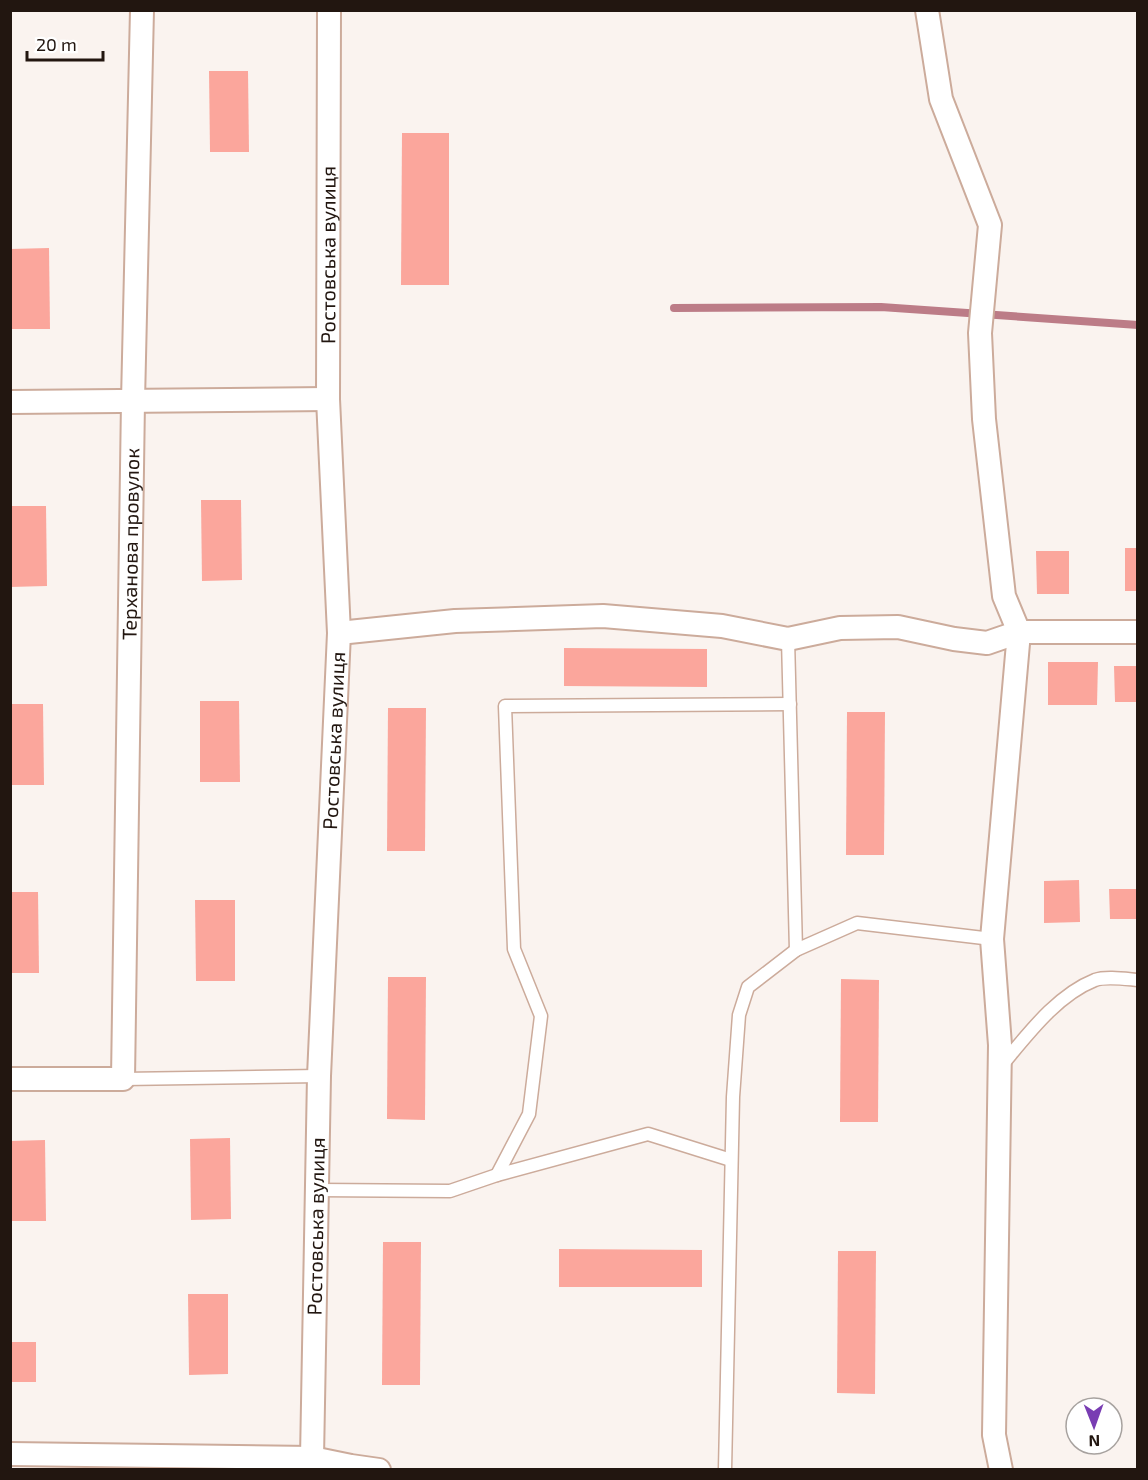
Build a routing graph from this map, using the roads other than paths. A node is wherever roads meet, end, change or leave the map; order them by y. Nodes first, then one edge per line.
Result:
1 (142, 10) edge
2 (328, 10) edge
3 (927, 10) edge
4 (328, 399) junction
5 (133, 401) junction
6 (10, 402) edge
7 (1019, 632) junction
8 (1137, 632) edge
9 (339, 633) junction
10 (788, 639) junction
11 (790, 704) junction
12 (992, 939) junction
13 (796, 950) junction
14 (1137, 980) edge
15 (999, 1068) junction
16 (319, 1076) junction
17 (10, 1079) edge
18 (123, 1079) junction
19 (731, 1160) junction
20 (496, 1174) junction
21 (317, 1190) junction
22 (10, 1454) edge
23 (311, 1464) edge
24 (379, 1470) edge
25 (725, 1470) edge
26 (1001, 1470) edge

1 - 5 street, Терханова провулок
2 - 4 street, Ростовська вулиця
3 - 7 street
4 - 5 street
4 - 9 street, Ростовська вулиця
5 - 6 street
5 - 18 street, Терханова провулок
7 - 8 street
7 - 10 street
7 - 12 street
9 - 10 street
9 - 16 street, Ростовська вулиця
10 - 11 lane
11 - 13 lane
11 - 20 lane
12 - 13 lane
12 - 15 street
13 - 19 lane
14 - 15 lane
15 - 26 street
16 - 18 lane
16 - 21 street, Ростовська вулиця
17 - 18 street
19 - 20 lane
19 - 25 lane
20 - 21 lane
21 - 23 street, Ростовська вулиця
22 - 23 street
23 - 24 street

